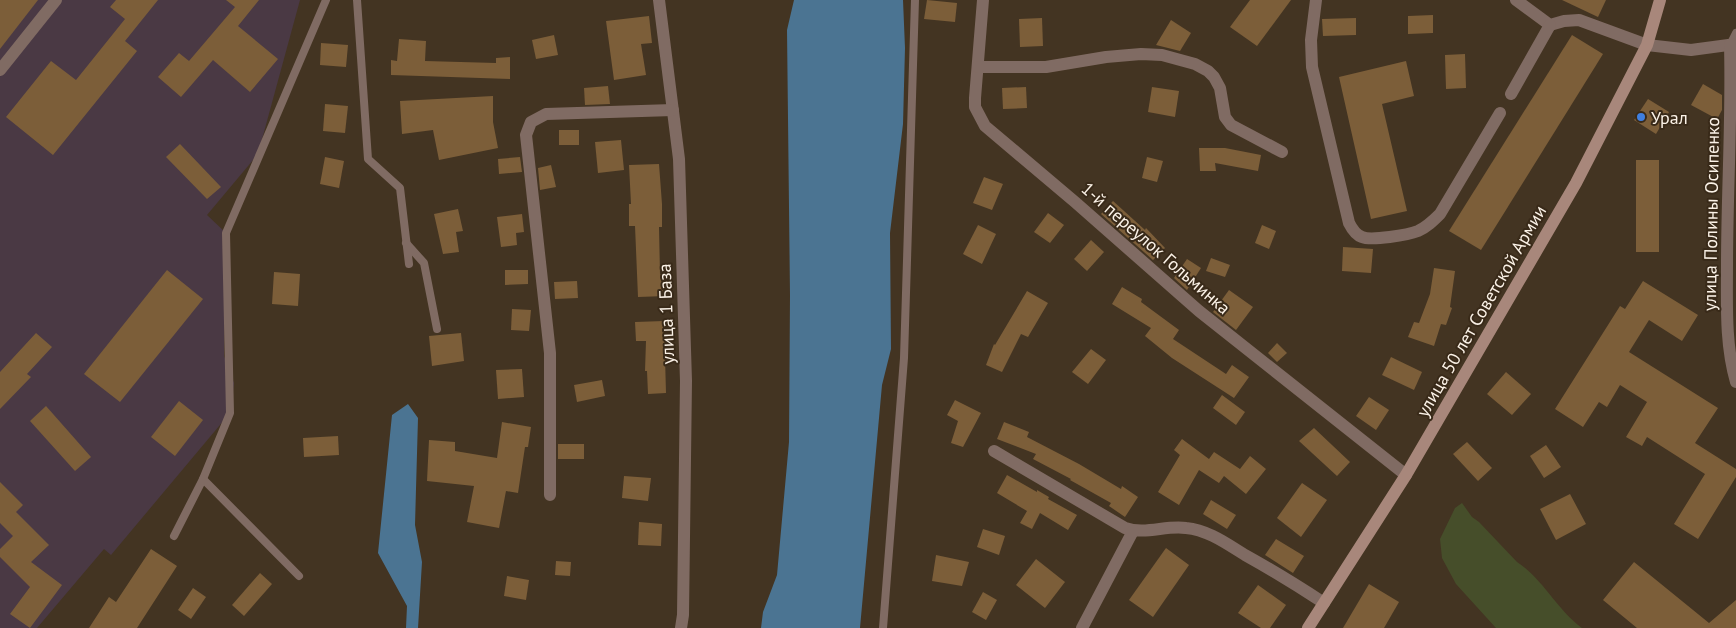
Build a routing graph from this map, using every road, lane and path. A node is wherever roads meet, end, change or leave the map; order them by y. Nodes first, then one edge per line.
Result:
1 (56, 0) edge
2 (326, 0) edge
3 (357, 0) edge
4 (659, 0) edge
5 (915, 0) edge
6 (982, 0) edge
7 (1316, 0) edge
8 (1516, 0) edge
9 (1660, 0) edge
10 (1550, 25) junction
11 (1736, 34) edge
12 (1647, 45) junction
13 (1733, 45) edge
14 (978, 67) junction
15 (0, 70) edge
16 (1510, 94) dead end
17 (673, 110) junction
18 (1500, 113) dead end
19 (1282, 152) dead end
20 (406, 243) junction
21 (409, 264) dead end
22 (437, 329) dead end
23 (1736, 382) edge
24 (994, 451) dead end
25 (1406, 475) junction
26 (203, 480) junction
27 (550, 495) dead end
28 (1134, 531) junction
29 (174, 536) dead end
30 (299, 576) dead end
31 (1324, 603) junction
32 (681, 628) edge
33 (883, 628) edge
34 (1082, 628) edge
35 (1308, 628) edge

1 - 15 street
2 - 26 lane
3 - 20 lane
4 - 17 street, улица 1 База
5 - 33 lane
6 - 14 street, 1-й переулок Гольминка
7 - 18 street
8 - 10 street
9 - 12 main road, улица 50 лет Советской Армии
10 - 12 street
10 - 16 street
11 - 13 lane
12 - 13 street
12 - 25 main road, улица 50 лет Советской Армии
13 - 23 street, улица Полины Осипенко
14 - 19 street
14 - 25 street, 1-й переулок Гольминка
17 - 27 street
17 - 32 street, улица 1 База
20 - 21 lane
20 - 22 lane
24 - 28 street
25 - 31 main road, улица 50 лет Советской Армии
26 - 29 lane
26 - 30 lane
28 - 31 street
28 - 34 street
31 - 35 main road, улица 50 лет Советской Армии

